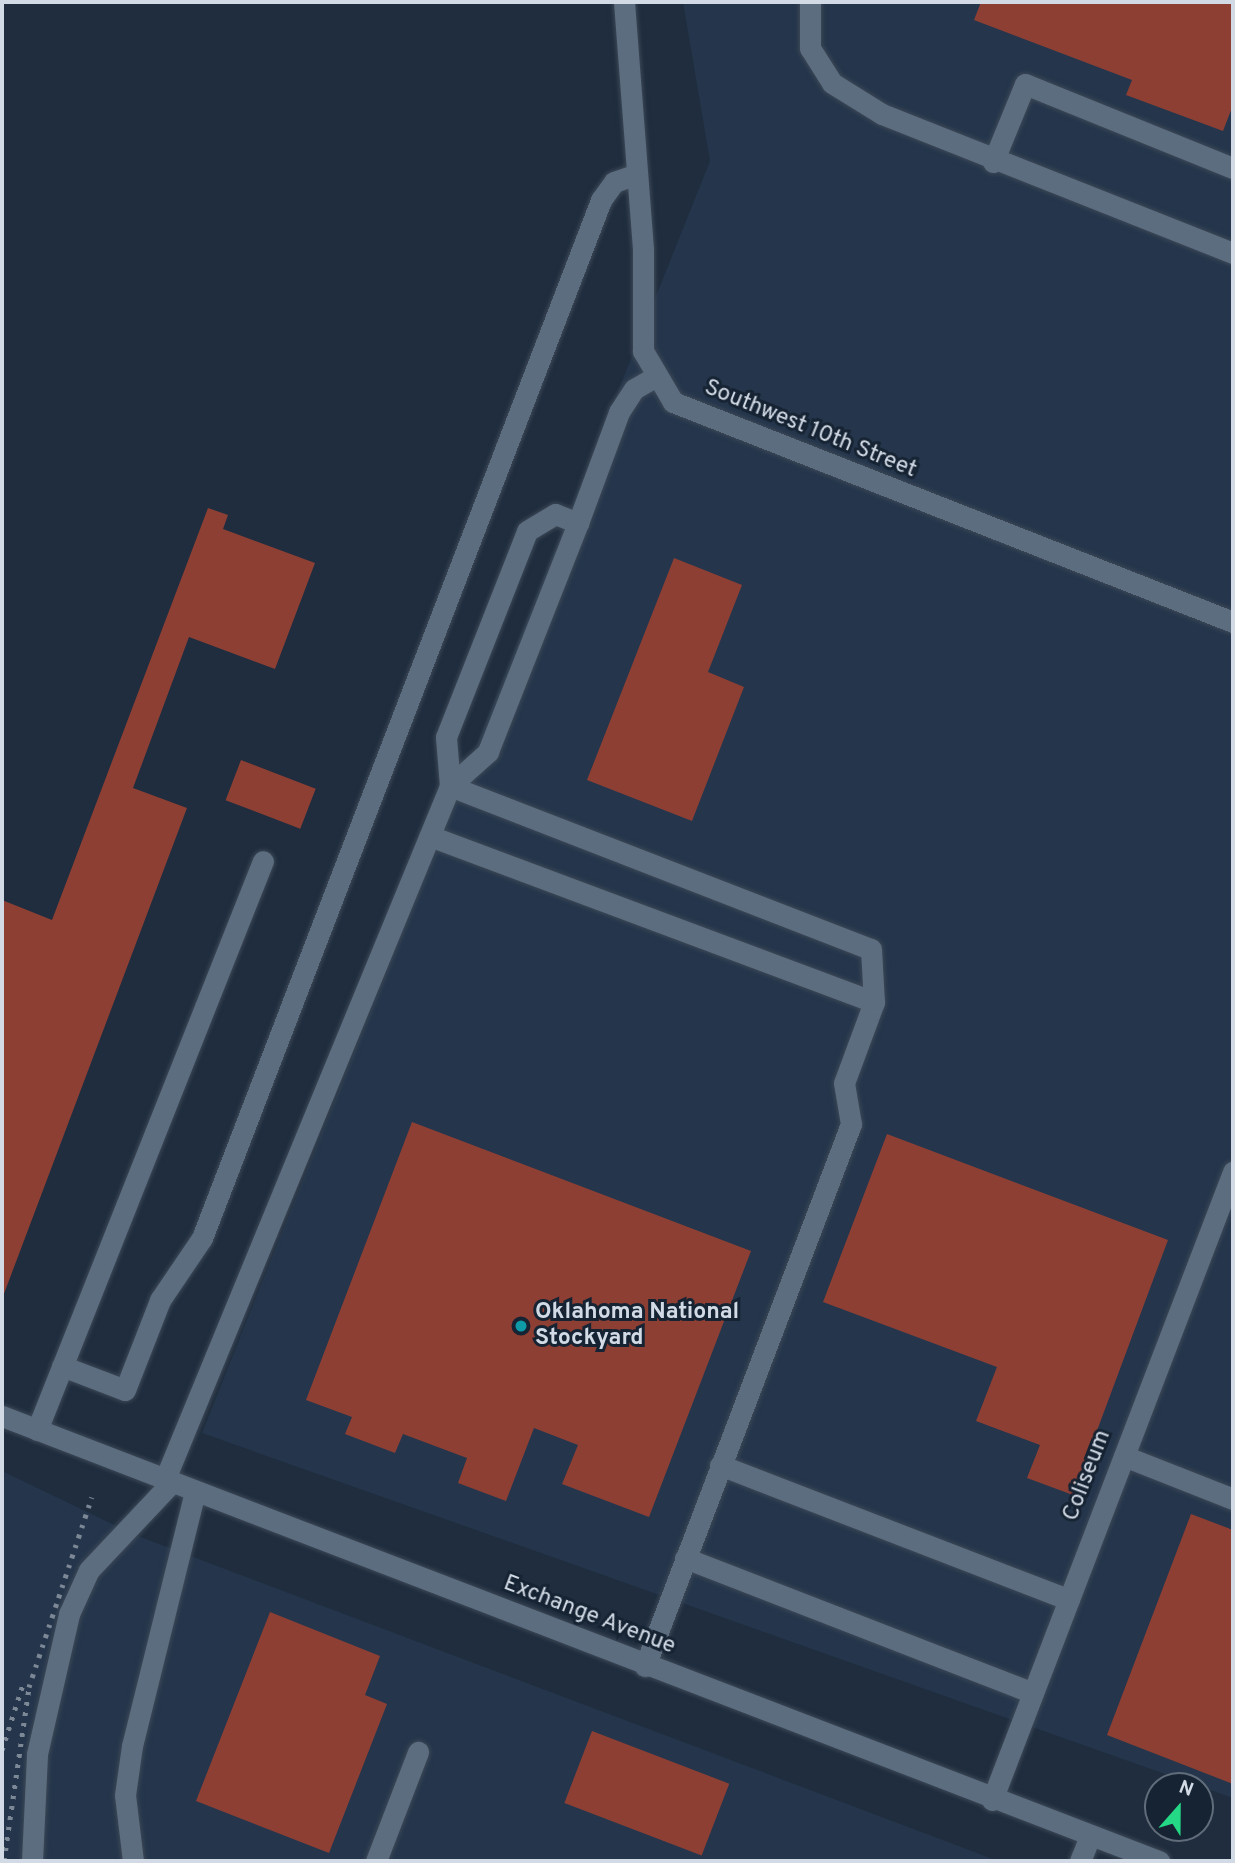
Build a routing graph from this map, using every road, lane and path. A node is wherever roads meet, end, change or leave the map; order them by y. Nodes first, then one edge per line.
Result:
1 (624, 2) edge
2 (810, 2) edge
3 (993, 162) junction
4 (1233, 169) edge
5 (637, 174) junction
6 (1233, 253) edge
7 (653, 378) junction
8 (578, 523) junction
9 (1233, 622) edge
10 (450, 786) junction
11 (430, 836) junction
12 (263, 861) dead end
13 (874, 1002) junction
14 (1233, 1172) edge
15 (62, 1366) junction
16 (2, 1416) edge
17 (37, 1430) junction
18 (1124, 1456) junction
19 (720, 1465) junction
20 (168, 1481) junction
21 (195, 1491) junction
22 (1233, 1499) edge
23 (685, 1558) junction
24 (1069, 1600) junction
25 (645, 1666) junction
26 (1033, 1693) junction
27 (418, 1752) dead end
28 (992, 1800) junction
29 (1090, 1836) junction
30 (136, 1859) edge
31 (32, 1861) edge
32 (376, 1861) edge
33 (1080, 1861) edge
34 (1159, 1861) edge

1 - 5 street, Southwest 10th Street
2 - 3 street
3 - 4 street
3 - 6 street
5 - 7 street, Southwest 10th Street
5 - 15 street
7 - 8 street
7 - 9 street, Southwest 10th Street
8 - 10 street
8 - 10 street
10 - 11 street
10 - 13 street
11 - 13 street
11 - 20 street
12 - 15 street
13 - 19 street
14 - 18 street, Coliseum
15 - 17 street
16 - 17 street, Exchange Avenue
17 - 20 street, Exchange Avenue
18 - 22 street
18 - 24 street, Coliseum
19 - 23 street
19 - 24 street
20 - 21 street, Exchange Avenue
20 - 31 street
21 - 25 street, Exchange Avenue
21 - 30 street
23 - 25 street
23 - 26 street
24 - 26 street, Coliseum
25 - 28 street, Exchange Avenue
26 - 28 street, Coliseum
27 - 32 street
28 - 29 street, Exchange Avenue
29 - 33 street
29 - 34 street, Exchange Avenue

